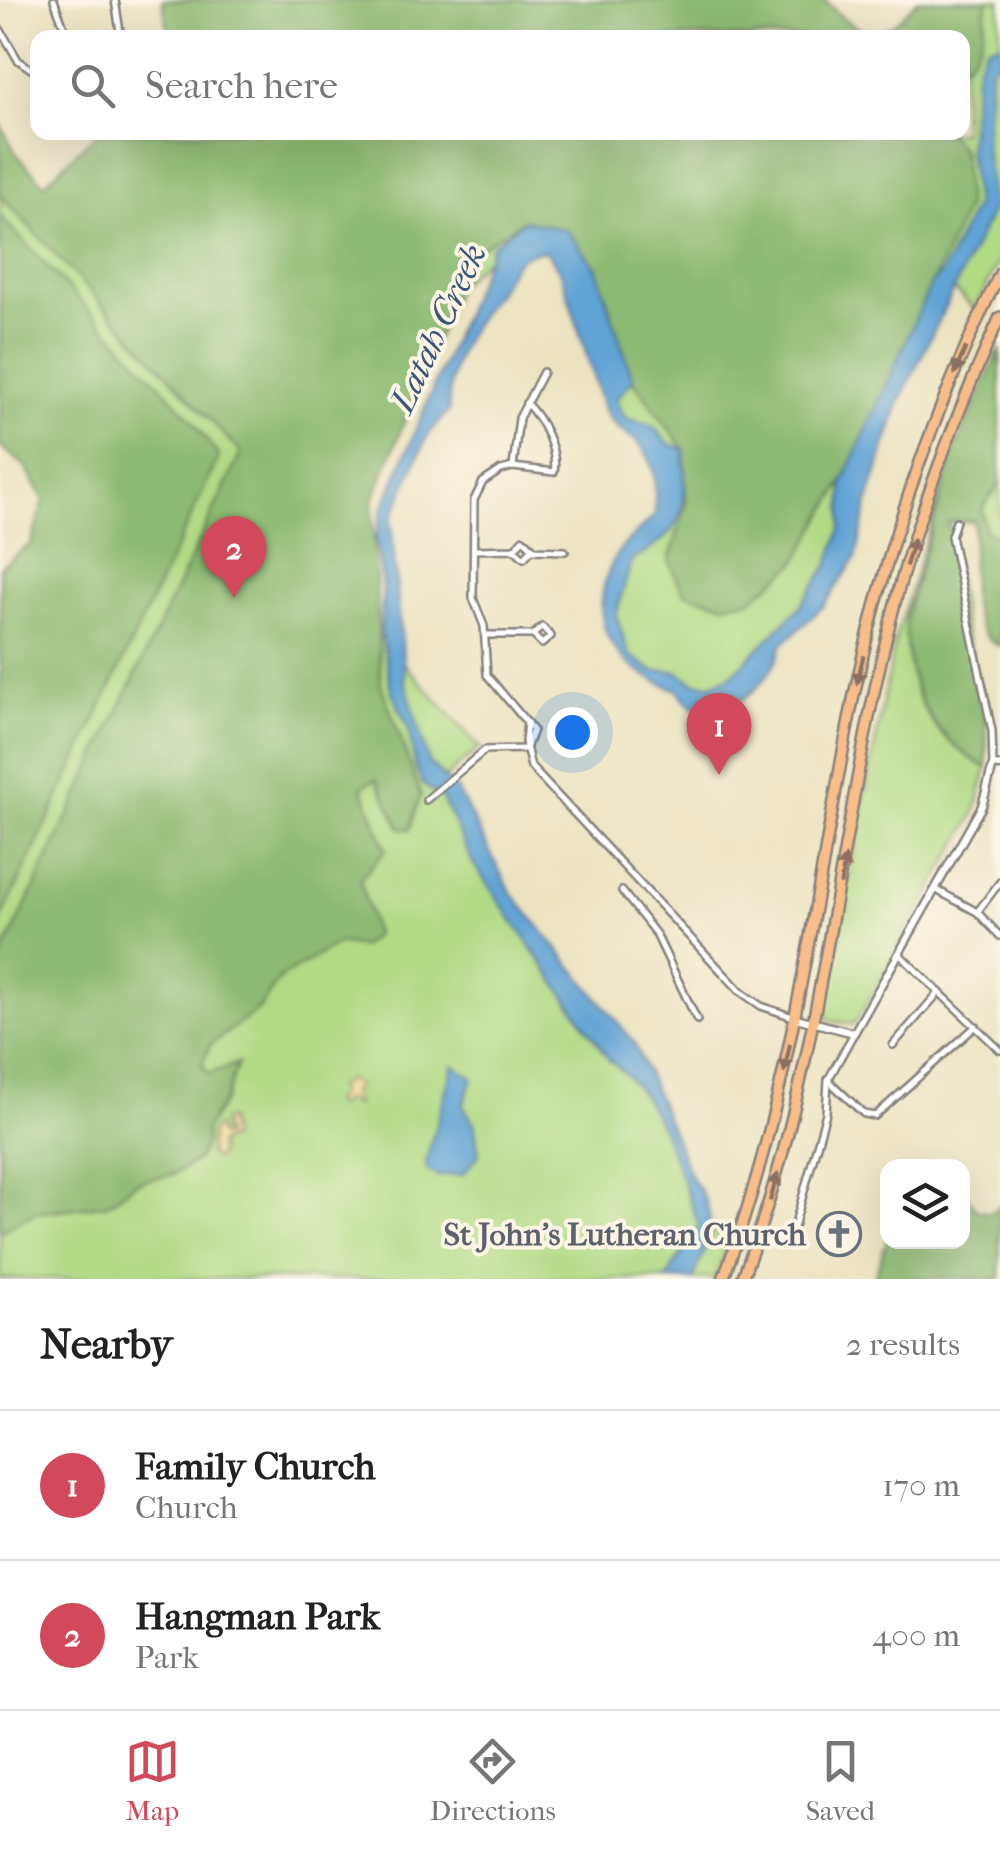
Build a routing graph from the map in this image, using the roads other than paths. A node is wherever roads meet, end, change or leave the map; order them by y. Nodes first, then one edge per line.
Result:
1 (54, 0) edge
2 (115, 0) edge
3 (0, 29) edge
4 (65, 30) edge
5 (121, 30) edge
6 (30, 67) edge
7 (1000, 272) edge
8 (1000, 317) edge
9 (543, 372) dead end
10 (526, 403) junction
11 (514, 466) junction
12 (956, 521) dead end
13 (514, 549) junction
14 (474, 550) junction
15 (532, 550) junction
16 (565, 551) dead end
17 (485, 636) junction
18 (534, 636) dead end
19 (526, 750) junction
20 (996, 766) edge
21 (426, 800) dead end
22 (1000, 882) edge
23 (642, 886) junction
24 (935, 889) junction
25 (977, 912) junction
26 (1000, 936) edge
27 (900, 954) junction
28 (939, 992) junction
29 (796, 1018) junction
30 (697, 1020) dead end
31 (813, 1021) junction
32 (976, 1026) junction
33 (854, 1032) junction
34 (894, 1044) dead end
35 (1000, 1050) edge
36 (828, 1080) junction
37 (794, 1227) dead end
38 (723, 1279) edge
39 (742, 1279) edge

1 - 4 street
2 - 5 street
3 - 6 street
7 -> 29 highway
31 -> 8 highway
9 - 10 street
10 - 11 street
10 - 11 street
11 - 14 street
12 - 20 street
13 - 14 street
13 - 15 street
13 - 15 street
14 - 17 street
15 - 16 street
17 - 18 street
17 - 19 street
19 - 21 street
19 - 23 street
20 - 24 street
22 - 25 street
23 - 29 street
23 - 30 street
24 - 25 street
24 - 27 street
25 - 26 street
27 - 28 street
27 - 33 street
28 - 32 street
28 - 34 street
29 - 31 street
29 -> 38 highway
31 - 33 street
39 -> 31 highway
32 - 35 street
32 - 36 street
33 - 36 street
36 - 37 street

